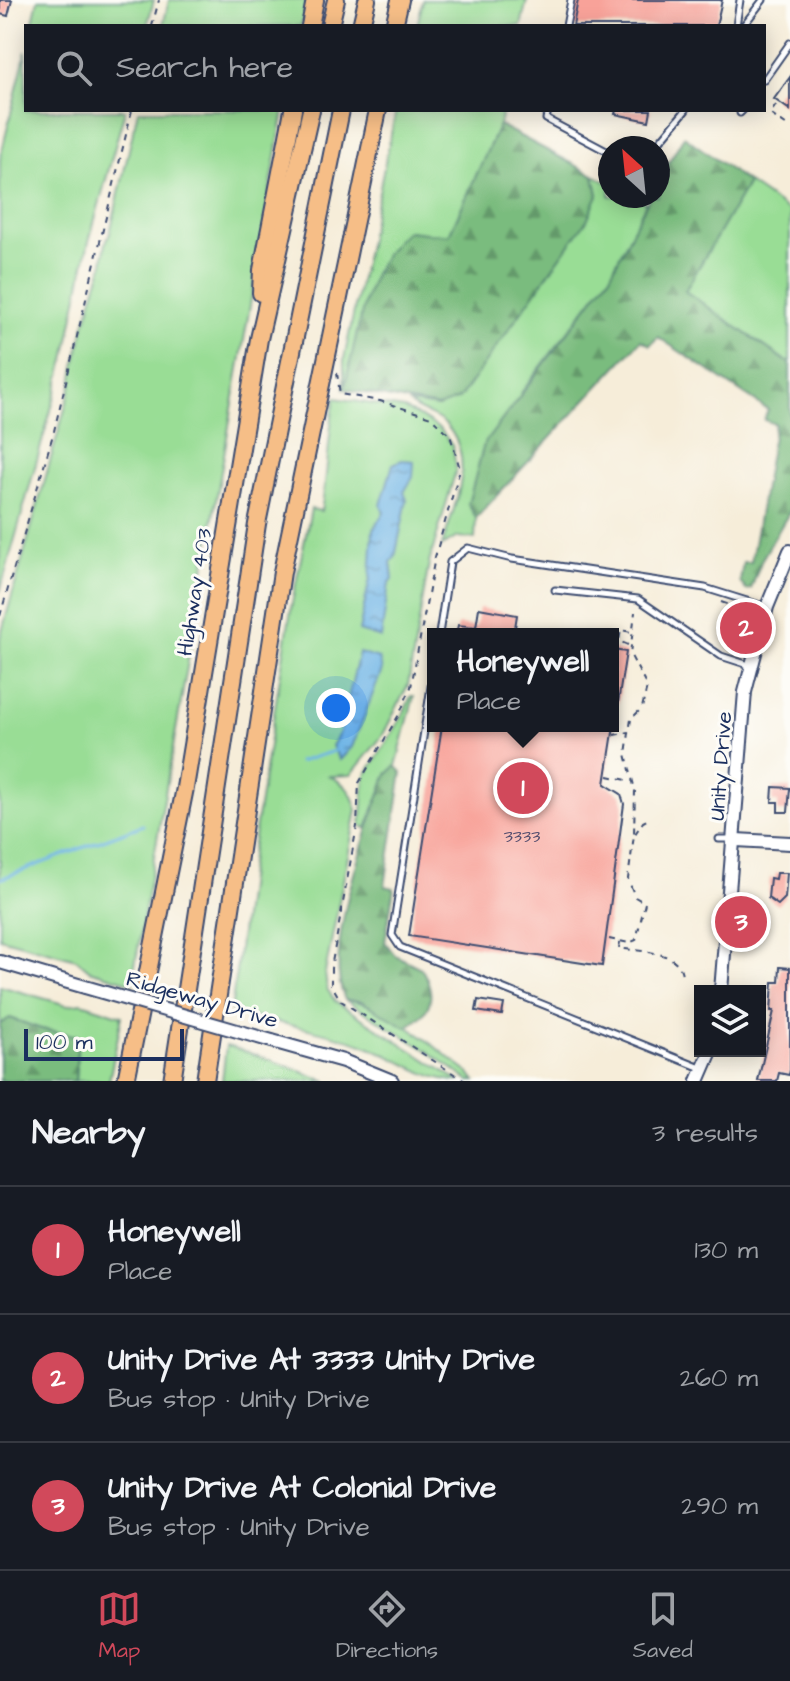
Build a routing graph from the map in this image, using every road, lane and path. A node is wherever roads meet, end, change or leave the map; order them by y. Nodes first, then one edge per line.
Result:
1 (159, 0) edge
2 (315, 0) edge
3 (336, 0) edge
4 (367, 0) edge
5 (400, 0) edge
6 (571, 0) edge
7 (740, 0) edge
8 (763, 0) edge
9 (153, 24) edge
10 (310, 24) edge
11 (330, 24) edge
12 (361, 24) edge
13 (394, 24) edge
14 (566, 24) edge
15 (736, 24) edge
16 (745, 24) edge
17 (790, 43) edge
18 (766, 77) edge
19 (776, 105) dead end
20 (132, 112) edge
21 (293, 112) edge
22 (311, 112) edge
23 (341, 112) edge
24 (378, 112) edge
25 (548, 112) edge
26 (684, 112) edge
27 (790, 128) edge
28 (664, 136) edge
29 (598, 147) edge
30 (259, 339) junction
31 (336, 368) dead end
32 (790, 551) edge
33 (555, 590) dead end
34 (767, 607) junction
35 (635, 612) dead end
36 (0, 616) edge
37 (440, 628) edge
38 (632, 632) junction
39 (630, 646) junction
40 (753, 666) junction
41 (427, 712) edge
42 (631, 732) junction
43 (614, 735) dead end
44 (608, 776) dead end
45 (633, 781) junction
46 (651, 818) dead end
47 (634, 835) junction
48 (719, 839) dead end
49 (736, 840) junction
50 (790, 843) edge
51 (609, 939) dead end
52 (621, 941) junction
53 (0, 962) edge
54 (682, 977) dead end
55 (722, 985) edge
56 (701, 1075) edge
57 (126, 1081) edge
58 (172, 1081) edge
59 (205, 1081) edge
60 (392, 1081) edge
61 (465, 1081) edge

1 - 9 path
2 - 10 highway
3 - 11 highway
4 - 12 highway
5 - 13 highway
6 - 14 lane
7 - 15 lane
8 - 16 lane
17 - 18 lane
19 - 27 path
20 - 36 path
21 - 30 highway
22 - 30 highway, Highway 403
23 - 58 highway
24 - 59 highway
25 - 29 lane
26 - 28 lane
30 - 57 highway, Highway 403
31 - 61 path
32 - 34 street, Unity Drive
33 - 40 lane
34 - 37 lane
34 - 40 street, Unity Drive
35 - 38 path
38 - 39 path
38 - 39 path
39 - 42 path
40 - 49 street, Unity Drive
41 - 56 lane
42 - 43 path
42 - 45 path
44 - 45 path
45 - 47 path
46 - 47 path
47 - 52 path
48 - 49 lane
49 - 50 street
49 - 55 street, Unity Drive
51 - 52 path
52 - 54 path
53 - 60 street, Ridgeway Drive, bridge

